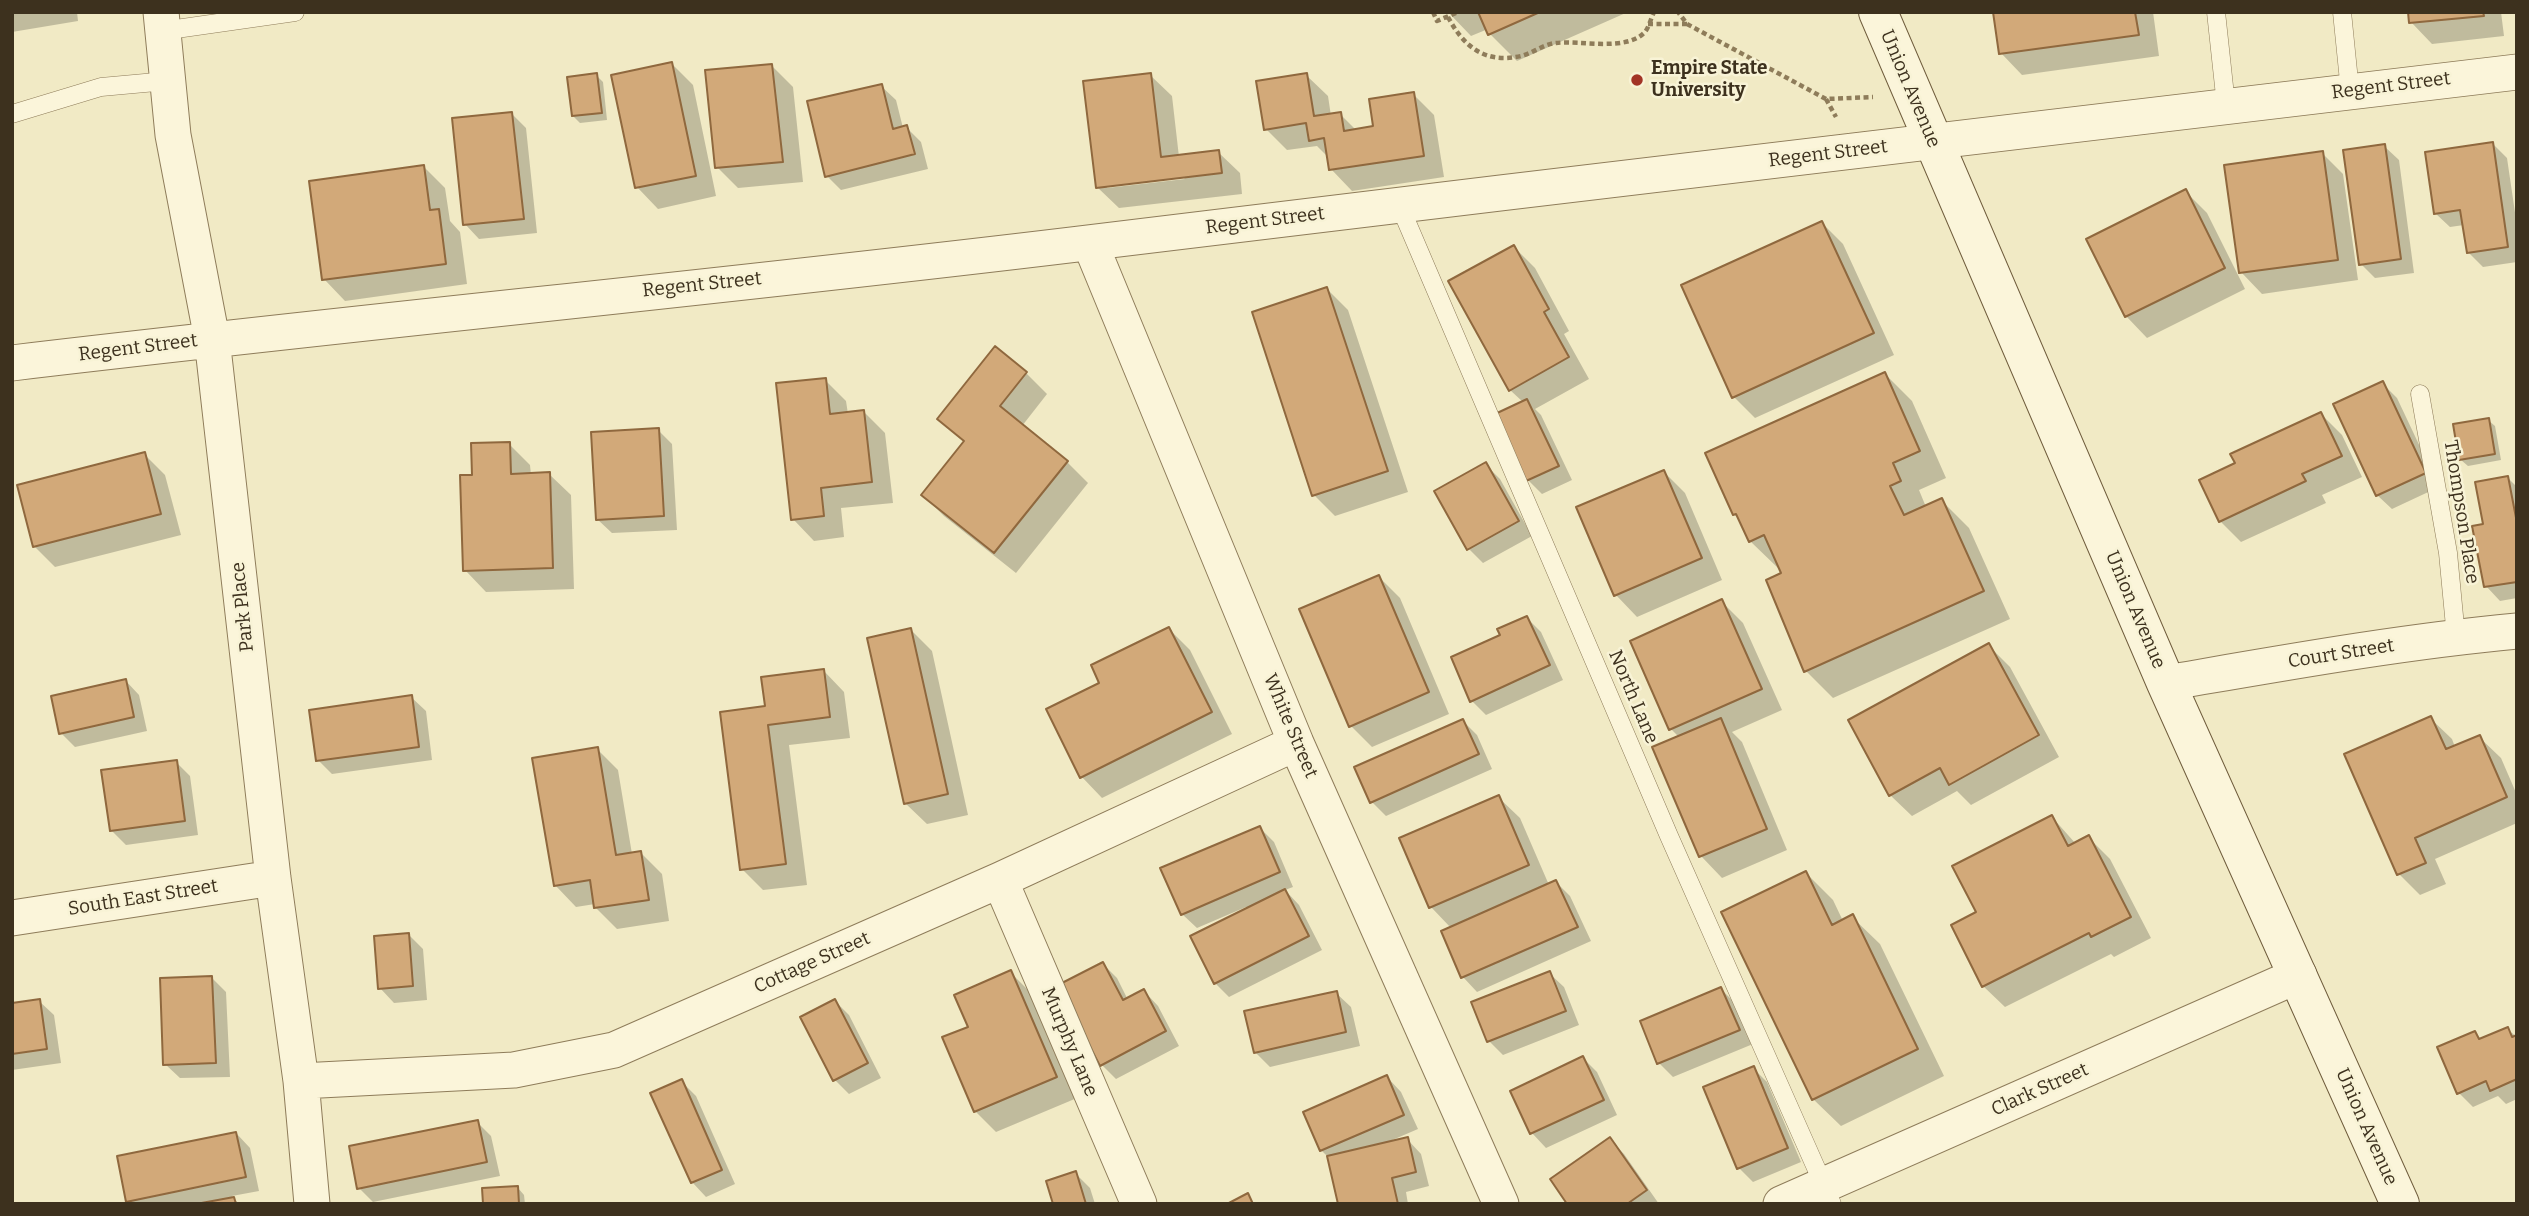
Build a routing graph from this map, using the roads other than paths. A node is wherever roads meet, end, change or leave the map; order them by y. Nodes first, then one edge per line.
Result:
1 (295, 12) edge
2 (1878, 12) edge
3 (2216, 12) edge
4 (2342, 12) edge
5 (161, 21) edge
6 (2517, 72) edge
7 (167, 81) junction
8 (2350, 91) junction
9 (2226, 105) junction
10 (12, 114) edge
11 (1931, 141) junction
12 (1399, 204) junction
13 (1090, 243) junction
14 (212, 339) junction
15 (12, 363) edge
16 (2420, 394) dead end
17 (2517, 631) edge
18 (2456, 637) junction
19 (2166, 683) junction
20 (1296, 743) junction
21 (273, 878) junction
22 (1000, 880) junction
23 (12, 918) edge
24 (2299, 975) junction
25 (301, 1081) junction
26 (1828, 1194) edge
27 (312, 1204) edge
28 (1139, 1204) edge
29 (1501, 1204) edge
30 (1781, 1204) edge
31 (2400, 1204) edge

1 - 5 lane
2 - 11 main road, Union Avenue
3 - 9 lane
4 - 8 lane
5 - 7 street, Park Place
6 - 8 street, Regent Street
7 - 10 lane
7 - 14 street, Park Place
8 - 9 street, Regent Street
9 - 11 street, Regent Street
11 - 12 street, Regent Street
11 - 19 main road, Union Avenue
12 - 13 street, Regent Street
12 - 26 lane, North Lane
13 - 14 street, Regent Street
13 - 20 street, White Street
14 - 15 street, Regent Street
14 - 21 street, Park Place
16 - 18 lane, Thompson Place
17 - 18 street, Court Street
18 - 19 street, Court Street
19 - 24 main road, Union Avenue
20 - 22 street, Cottage Street
20 - 29 street, White Street
21 - 23 street, South East Street
21 - 25 street, Park Place
22 - 25 street, Cottage Street
22 - 28 street, Murphy Lane
24 - 26 street, Clark Street
24 - 31 main road, Union Avenue
25 - 27 street, Park Place
26 - 30 street, Clark Street

